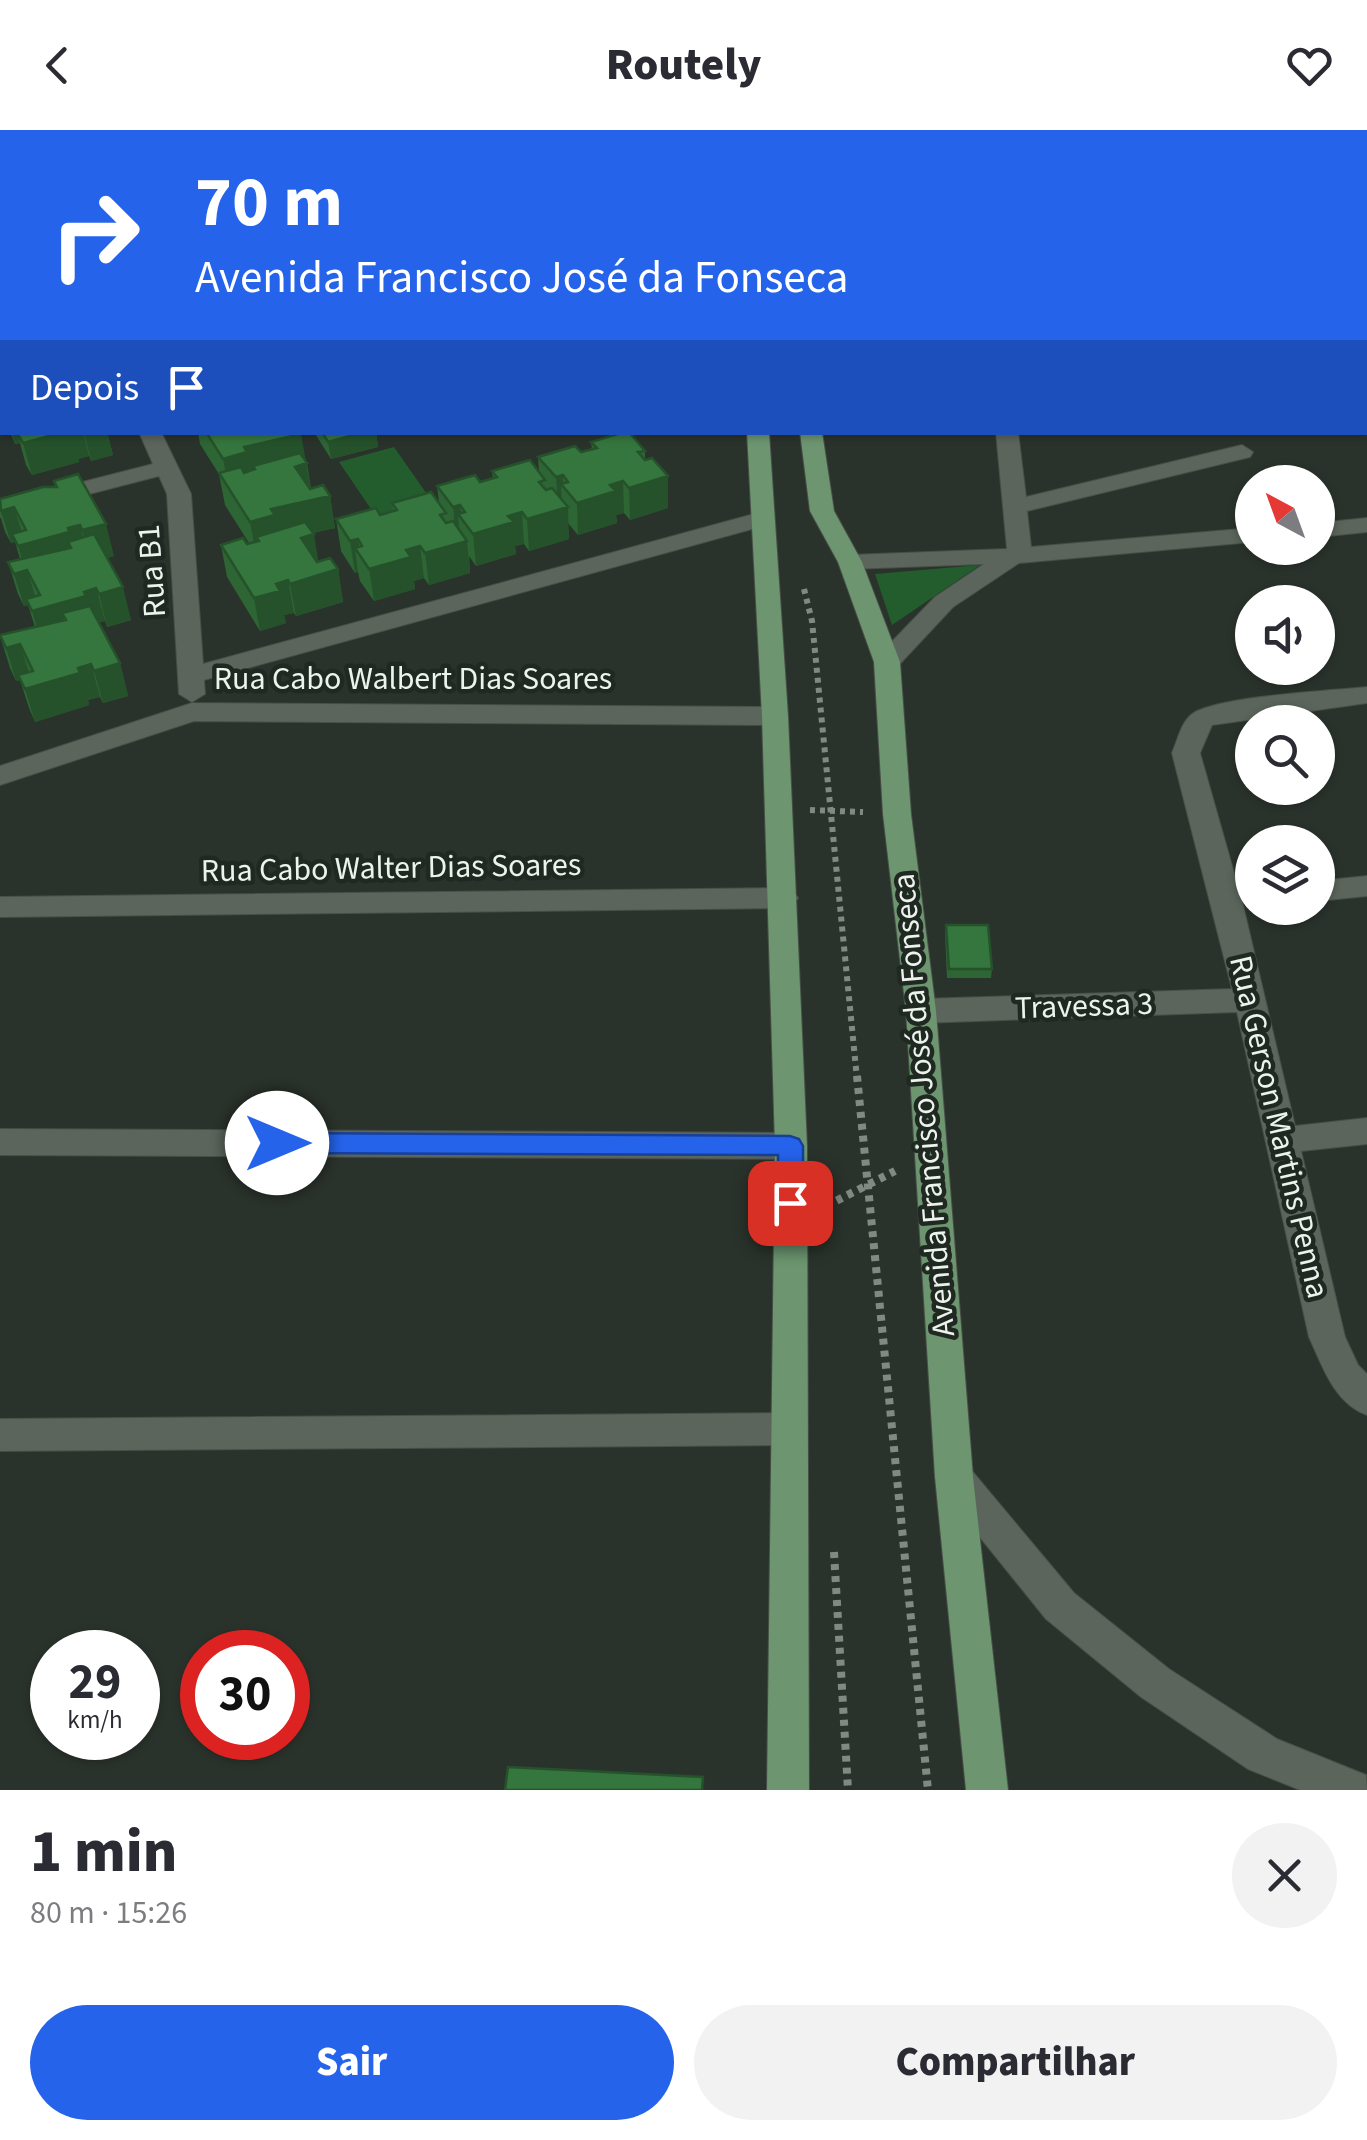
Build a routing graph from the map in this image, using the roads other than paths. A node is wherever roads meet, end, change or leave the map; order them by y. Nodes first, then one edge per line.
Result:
1 (152, 435) edge
2 (758, 435) edge
3 (811, 435) edge
4 (1008, 435) edge
5 (1242, 452) dead end
6 (168, 467) junction
7 (1013, 507) junction
8 (0, 510) edge
9 (762, 519) junction
10 (1367, 526) edge
11 (1335, 529) edge
12 (1235, 537) edge
13 (1017, 556) junction
14 (850, 562) junction
15 (887, 662) junction
16 (192, 675) junction
17 (1367, 694) edge
18 (192, 712) junction
19 (776, 716) junction
20 (0, 776) edge
21 (1235, 886) edge
22 (1367, 886) edge
23 (1335, 889) edge
24 (784, 898) junction
25 (0, 908) edge
26 (1242, 925) edge
27 (1247, 1000) junction
28 (921, 1012) junction
29 (1367, 1131) edge
30 (1285, 1140) junction
31 (0, 1142) edge
32 (790, 1146) junction
33 (1367, 1399) edge
34 (790, 1429) junction
35 (0, 1435) edge
36 (954, 1477) junction
37 (788, 1790) edge
38 (987, 1790) edge
39 (1351, 1790) edge

1 - 6 street, Rua B1
2 - 9 main road
3 - 14 main road, Avenida Francisco José da Fonseca
4 - 7 street
5 - 7 street
6 - 8 street
6 - 16 street, Rua B1
7 - 13 street
9 - 16 street
9 - 19 main road
10 - 11 street
12 - 13 street
13 - 14 street
13 - 15 street
14 - 15 main road, Avenida Francisco José da Fonseca
15 - 28 main road, Avenida Francisco José da Fonseca
16 - 18 street, Rua B1
17 - 21 street, Rua Gerson Martins Penna
18 - 19 street, Rua Cabo Walbert Dias Soares
18 - 20 street, Rua Cabo Walbert Dias Soares
19 - 24 main road
22 - 23 street
24 - 25 street, Rua Cabo Walter Dias Soares
24 - 32 main road
26 - 27 street, Rua Gerson Martins Penna
27 - 28 street, Travessa 3
27 - 30 street, Rua Gerson Martins Penna
28 - 36 main road, Avenida Francisco José da Fonseca
29 - 30 street
30 - 33 street, Rua Gerson Martins Penna
31 - 32 street
32 - 34 main road
34 - 35 street
34 - 37 main road
36 - 38 main road, Avenida Francisco José da Fonseca
36 - 39 street

